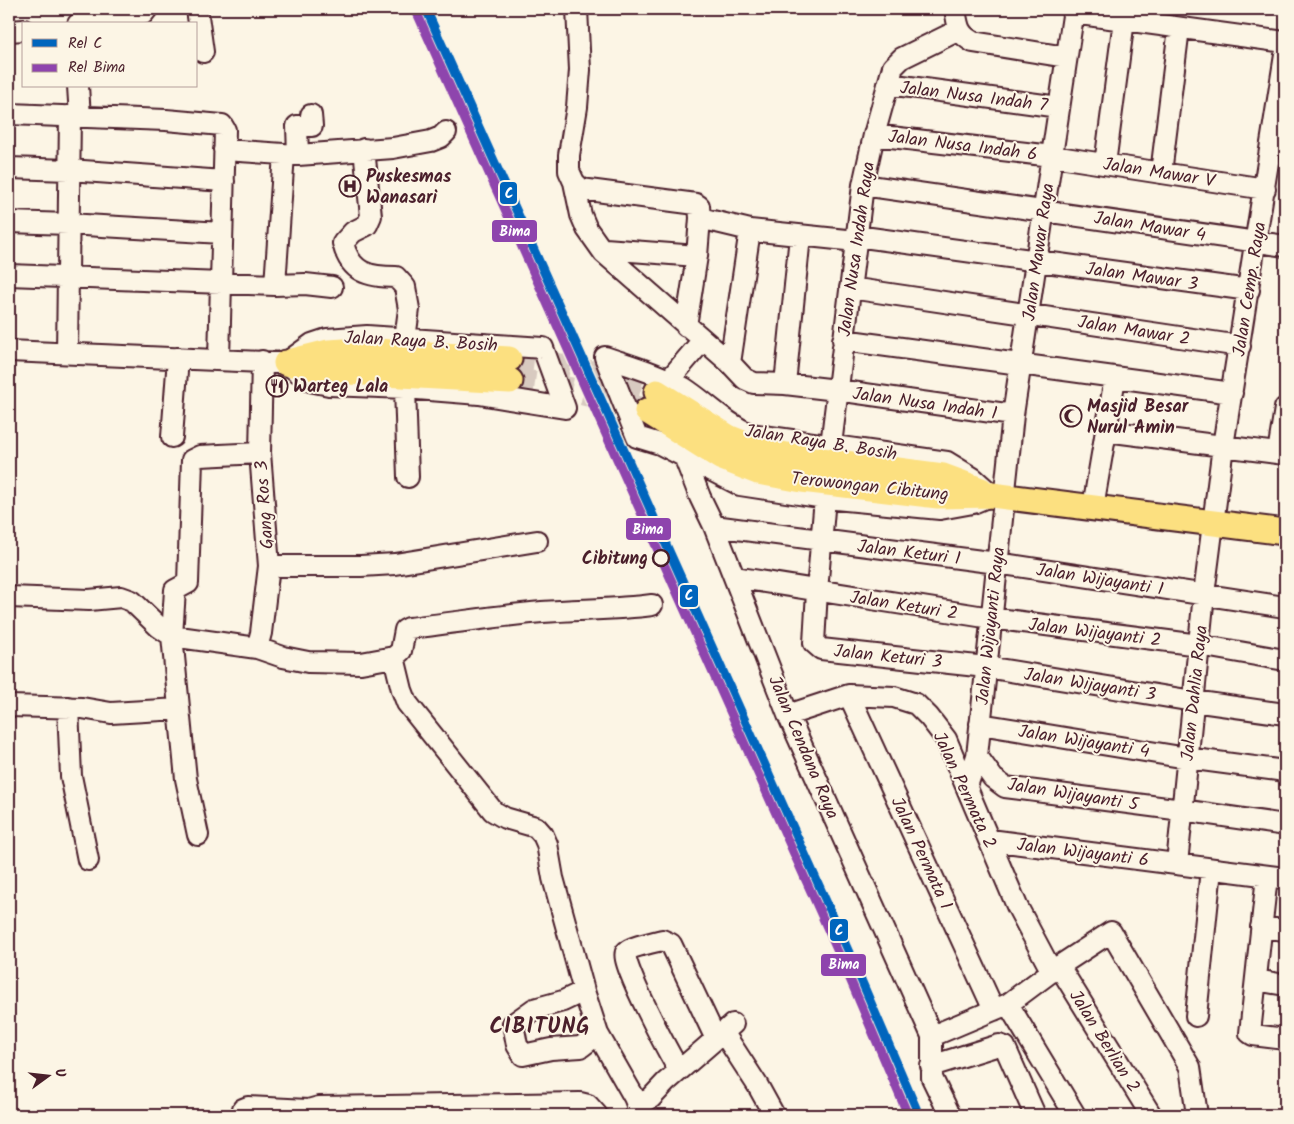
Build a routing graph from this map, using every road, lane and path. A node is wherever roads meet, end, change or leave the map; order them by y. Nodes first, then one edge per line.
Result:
1 (72, 9) edge
2 (147, 9) edge
3 (197, 9) edge
4 (577, 9) edge
5 (955, 9) edge
6 (1073, 11) edge
7 (1124, 20) junction
8 (72, 22) edge
9 (91, 22) edge
10 (1179, 28) junction
11 (22, 30) edge
12 (9, 31) edge
13 (962, 33) junction
14 (1285, 42) edge
15 (203, 52) dead end
16 (1285, 55) edge
17 (1066, 58) junction
18 (888, 84) junction
19 (78, 88) edge
20 (1059, 107) junction
21 (9, 114) edge
22 (311, 115) dead end
23 (75, 116) junction
24 (446, 132) dead end
25 (874, 134) junction
26 (364, 149) junction
27 (224, 150) junction
28 (291, 154) junction
29 (1052, 156) junction
30 (1105, 164) junction
31 (9, 168) edge
32 (69, 170) junction
33 (1161, 173) junction
34 (224, 181) junction
35 (574, 182) junction
36 (863, 184) junction
37 (1265, 189) junction
38 (1044, 210) junction
39 (699, 212) junction
40 (9, 222) edge
41 (68, 224) junction
42 (750, 230) junction
43 (222, 233) junction
44 (800, 236) junction
45 (856, 239) junction
46 (1256, 242) junction
47 (1285, 246) edge
48 (604, 250) junction
49 (696, 256) junction
50 (1036, 262) junction
51 (9, 274) edge
52 (68, 277) junction
53 (220, 283) junction
54 (275, 285) junction
55 (332, 287) dead end
56 (850, 288) junction
57 (1249, 290) junction
58 (1028, 313) junction
59 (686, 326) junction
60 (405, 339) junction
61 (703, 340) junction
62 (843, 340) junction
63 (1240, 346) junction
64 (9, 351) edge
65 (67, 353) junction
66 (178, 358) junction
67 (218, 359) junction
68 (274, 362) junction
69 (730, 363) junction
70 (1021, 365) junction
71 (510, 370) tunnel mouth
72 (1115, 378) junction
73 (785, 384) junction
74 (405, 388) junction
75 (837, 390) junction
76 (1232, 393) junction
77 (658, 395) junction
78 (1285, 408) edge
79 (1013, 415) junction
80 (1106, 431) junction
81 (172, 436) dead end
82 (831, 446) junction
83 (1223, 446) junction
84 (260, 453) junction
85 (1281, 453) edge
86 (684, 456) junction
87 (408, 476) dead end
88 (998, 496) junction
89 (825, 498) junction
90 (1092, 507) junction
91 (1213, 522) junction
92 (714, 526) junction
93 (1285, 532) edge
94 (821, 540) junction
95 (537, 542) dead end
96 (996, 563) junction
97 (269, 566) junction
98 (734, 577) junction
99 (817, 591) junction
100 (1204, 594) junction
101 (9, 597) edge
102 (652, 605) dead end
103 (1285, 607) edge
104 (991, 618) junction
105 (172, 636) junction
106 (1199, 646) junction
107 (257, 648) junction
108 (394, 657) junction
109 (1285, 660) edge
110 (986, 667) junction
111 (849, 696) junction
112 (1193, 701) junction
113 (9, 706) edge
114 (68, 707) junction
115 (179, 709) junction
116 (1285, 714) edge
117 (788, 715) junction
118 (980, 724) junction
119 (977, 756) junction
120 (1187, 758) junction
121 (1285, 771) edge
122 (967, 786) junction
123 (1182, 810) junction
124 (1285, 825) edge
125 (198, 835) dead end
126 (990, 840) junction
127 (88, 860) dead end
128 (1177, 864) junction
129 (1211, 869) junction
130 (1276, 877) edge
131 (1261, 927) junction
132 (1285, 930) edge
133 (1055, 969) junction
134 (1256, 980) junction
135 (1285, 985) edge
136 (584, 991) junction
137 (1001, 1007) junction
138 (1196, 1016) dead end
139 (724, 1031) junction
140 (598, 1034) junction
141 (932, 1036) junction
142 (1285, 1038) edge
143 (931, 1066) junction
144 (679, 1070) junction
145 (568, 1109) edge
146 (636, 1111) edge
147 (306, 1112) edge
148 (242, 1115) edge
149 (597, 1115) edge
150 (774, 1115) edge
151 (950, 1115) edge
152 (1035, 1115) edge
153 (1075, 1115) edge
154 (1151, 1115) edge
155 (1197, 1115) edge

1 - 8 street
2 - 9 street
3 - 15 street
4 - 35 street, Jalan Nusa Indah 1
5 - 13 street
6 - 7 street
6 - 17 street, Jalan Mawar Raya
7 - 10 street
7 - 30 street
10 - 14 street
10 - 33 street
11 - 12 street
13 - 17 street
13 - 18 street, Jalan Nusa Indah Raya
16 - 37 street, Jalan Cemp. Raya
17 - 20 street, Jalan Mawar Raya
18 - 20 street, Jalan Nusa Indah 7
18 - 25 street, Jalan Nusa Indah Raya
19 - 23 street
20 - 29 street, Jalan Mawar Raya
21 - 23 street
22 - 28 street
23 - 27 street
23 - 32 street
24 - 26 street
25 - 29 street, Jalan Nusa Indah 6
25 - 36 street, Jalan Nusa Indah Raya
26 - 28 street
26 - 60 street
27 - 28 street
27 - 34 street
28 - 54 street
29 - 30 street, Jalan Mawar V
29 - 38 street, Jalan Mawar Raya
30 - 33 street, Jalan Mawar V
31 - 32 street
32 - 34 street
32 - 41 street
33 - 37 street, Jalan Mawar V
34 - 43 street
35 - 39 street, Jalan Mawar 3
35 - 48 street, Jalan Nusa Indah 1
36 - 38 street, Jalan Mawar 4
36 - 45 street, Jalan Nusa Indah Raya
37 - 46 street, Jalan Cemp. Raya
38 - 46 street, Jalan Mawar 4
38 - 50 street, Jalan Mawar Raya
39 - 42 street, Jalan Mawar 3
39 - 49 street
40 - 41 street
41 - 43 street
41 - 52 street
42 - 44 street, Jalan Mawar 3
42 - 69 street
43 - 53 street
44 - 45 street, Jalan Mawar 3
44 - 73 street
45 - 50 street, Jalan Mawar 3
45 - 56 street, Jalan Nusa Indah Raya
46 - 47 street, Jalan Mawar 4
46 - 57 street, Jalan Cemp. Raya
48 - 49 street
48 - 59 street, Jalan Nusa Indah 1
49 - 59 street
50 - 57 street, Jalan Mawar 3
50 - 58 street, Jalan Mawar Raya
51 - 52 street
52 - 53 street
52 - 65 street
53 - 54 street
53 - 67 street
54 - 55 street
56 - 58 street, Jalan Mawar 2
56 - 62 street, Jalan Nusa Indah Raya
57 - 63 street, Jalan Cemp. Raya
58 - 63 street, Jalan Mawar 2
58 - 70 street, Jalan Mawar Raya
59 - 61 street, Jalan Nusa Indah 1
60 - 68 street, Jalan Raya B. Bosih
60 - 74 street, Jalan Raya B. Bosih
61 - 69 street, Jalan Nusa Indah 1
61 - 77 street
62 - 70 street
62 - 75 street, Jalan Nusa Indah Raya
63 - 76 street, Jalan Cemp. Raya
64 - 65 street
65 - 66 street
66 - 67 street
66 - 81 street
67 - 68 street
68 - 71 main road
68 - 74 street, Jalan Raya B. Bosih
68 - 84 street, Gang Ros 3
69 - 73 street, Jalan Nusa Indah 1
70 - 72 street
70 - 79 street, Jalan Mawar Raya
72 - 76 street
72 - 80 street
73 - 75 street, Jalan Nusa Indah 1
74 - 87 street
75 - 79 street, Jalan Nusa Indah 1
75 - 82 street, Jalan Nusa Indah Raya
76 - 83 street, Jalan Cemp. Raya
77 - 82 street, Jalan Raya B. Bosih
77 - 86 street, Jalan Raya B. Bosih
77 - 88 main road, Terowongan Cibitung
78 - 85 street
79 - 88 street, Jalan Mawar Raya
80 - 83 street
80 - 90 street
82 - 88 street, Jalan Raya B. Bosih
83 - 85 street
83 - 91 street, Jalan Cemp. Raya
84 - 97 street, Gang Ros 3
84 - 105 street
86 - 89 street, Jalan Raya B. Bosih
86 - 92 street, Jalan Cendana Raya
88 - 89 street, Jalan Raya B. Bosih
88 - 90 main road, Jalan Raya B. Bosih
88 - 96 street, Jalan Wijayanti Raya
89 - 94 street
90 - 91 main road, Jalan Raya B. Bosih
91 - 93 main road, Jalan Raya B. Bosih
91 - 100 street, Jalan Dahlia Raya
92 - 94 street, Jalan Keturi 1
92 - 98 street, Jalan Cendana Raya
94 - 96 street, Jalan Keturi 1
94 - 99 street
95 - 97 street
96 - 100 street, Jalan Wijayanti 1
96 - 104 street, Jalan Wijayanti Raya
97 - 107 street, Gang Ros 3
98 - 99 street, Jalan Keturi 2
98 - 117 street, Jalan Cendana Raya
99 - 104 street, Jalan Keturi 2
99 - 110 street, Jalan Keturi 3
100 - 103 street, Jalan Wijayanti 1
100 - 106 street, Jalan Dahlia Raya
101 - 105 street
102 - 108 street
104 - 106 street, Jalan Wijayanti 2
104 - 110 street, Jalan Wijayanti Raya
105 - 107 street
105 - 115 street
106 - 109 street, Jalan Wijayanti 2
106 - 112 street, Jalan Dahlia Raya
107 - 108 street
108 - 136 street
110 - 112 street, Jalan Wijayanti 3
110 - 118 street, Jalan Wijayanti Raya
111 - 117 street, Jalan Permata 2
111 - 122 street, Jalan Permata 2
111 - 137 street, Jalan Permata 1
112 - 116 street, Jalan Wijayanti 3
112 - 120 street, Jalan Dahlia Raya
113 - 114 street
114 - 115 street
114 - 127 street
115 - 125 street
117 - 141 street, Jalan Cendana Raya
118 - 119 street, Jalan Wijayanti Raya
118 - 120 street, Jalan Wijayanti 4
119 - 122 street, Jalan Wijayanti Raya
119 - 123 street, Jalan Wijayanti 5
120 - 121 street, Jalan Wijayanti 4
120 - 123 street, Jalan Dahlia Raya
122 - 126 street, Jalan Permata 2
123 - 124 street, Jalan Wijayanti 5
123 - 128 street, Jalan Dahlia Raya
126 - 128 street, Jalan Wijayanti 6
126 - 133 street, Jalan Permata 2
128 - 129 street, Jalan Wijayanti 6
129 - 130 street, Jalan Wijayanti 6
129 - 138 street
130 - 131 street
131 - 132 street
131 - 134 street
133 - 137 street
133 - 154 street, Jalan Berlian 2
133 - 155 street
134 - 135 street
134 - 142 street
136 - 140 street
136 - 140 street
137 - 141 street
137 - 153 street, Jalan Permata 1
139 - 144 street
139 - 144 street
139 - 150 street
140 - 146 street
141 - 143 street
143 - 151 street
143 - 152 street
144 - 146 street
145 - 147 street
145 - 149 street
147 - 148 street

